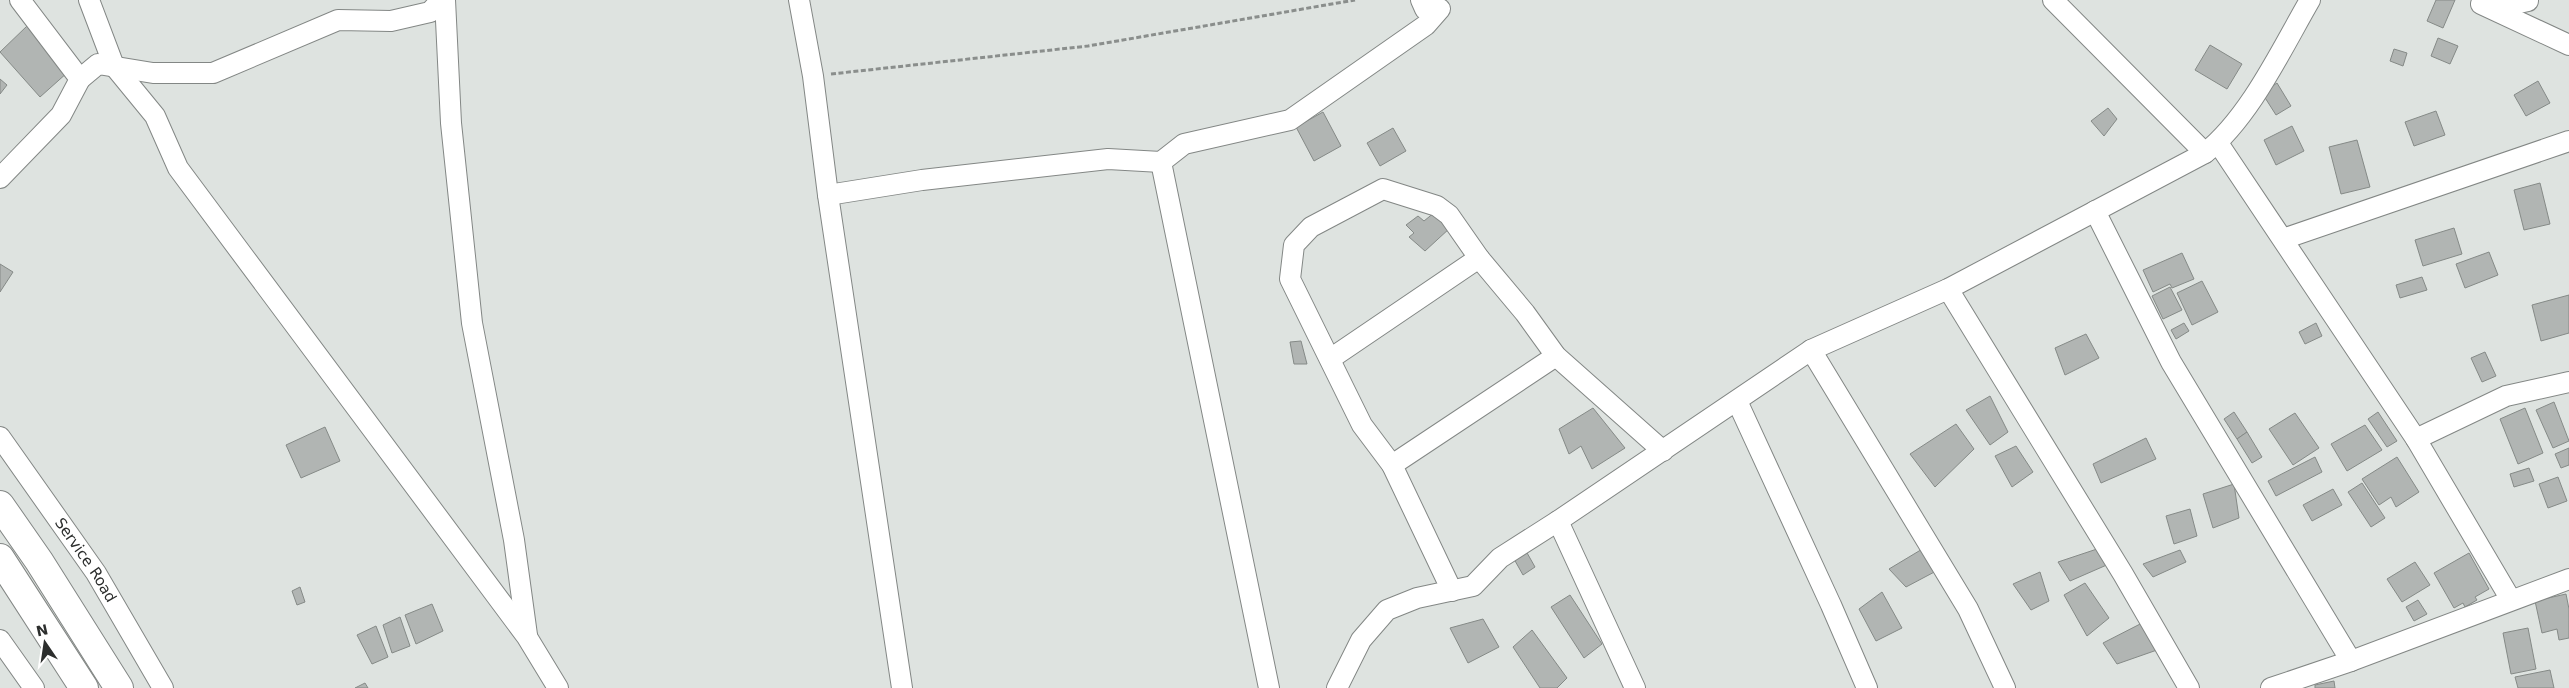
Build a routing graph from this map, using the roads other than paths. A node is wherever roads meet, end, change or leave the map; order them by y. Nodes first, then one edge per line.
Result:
1 (20, 0) edge
2 (89, 0) edge
3 (441, 0) edge
4 (446, 0) edge
5 (799, 0) edge
6 (1421, 0) edge
7 (2310, 0) edge
8 (2528, 0) edge
9 (2478, 2) edge
10 (2064, 4) edge
11 (2562, 42) edge
12 (114, 66) junction
13 (80, 79) junction
14 (2569, 141) edge
15 (2211, 148) junction
16 (1161, 162) junction
17 (0, 178) edge
18 (828, 195) junction
19 (2095, 211) junction
20 (2283, 239) junction
21 (1479, 258) junction
22 (1948, 289) junction
23 (1812, 350) junction
24 (1556, 356) junction
25 (1330, 359) junction
26 (2569, 382) edge
27 (1737, 401) junction
28 (0, 437) edge
29 (2416, 439) junction
30 (1663, 451) junction
31 (1392, 465) junction
32 (0, 505) edge
33 (1558, 522) junction
34 (0, 558) edge
35 (2569, 579) edge
36 (1452, 591) junction
37 (2511, 600) junction
38 (527, 637) junction
39 (0, 640) edge
40 (2351, 661) junction
41 (34, 688) edge
42 (84, 688) edge
43 (119, 688) edge
44 (163, 688) edge
45 (558, 688) edge
46 (902, 688) edge
47 (1269, 688) edge
48 (1337, 688) edge
49 (1635, 688) edge
50 (1867, 688) edge
51 (2005, 688) edge
52 (2189, 688) edge
53 (2271, 688) edge

1 - 13 street
2 - 12 street
3 - 12 street
4 - 38 street
5 - 18 street
6 - 16 street
7 - 15 street
8 - 9 street
8 - 11 street
9 - 11 street
10 - 15 street
12 - 13 street
12 - 38 street
13 - 17 street
14 - 20 street
15 - 19 street
15 - 20 street
16 - 18 street
16 - 47 street
18 - 46 street
19 - 22 street
19 - 40 street
20 - 29 street
21 - 24 street
21 - 25 street
21 - 25 street
22 - 23 street
22 - 52 street
23 - 27 street
23 - 51 street
24 - 30 street
24 - 31 street
25 - 31 street
26 - 29 street
27 - 30 street
27 - 50 street
28 - 44 street, Service Road
29 - 37 street
30 - 33 street
31 - 36 street
32 - 43 main road
33 - 36 street
33 - 49 street
34 - 42 main road
35 - 37 street
36 - 48 street
37 - 40 street
38 - 45 street
39 - 41 street
40 - 53 street

